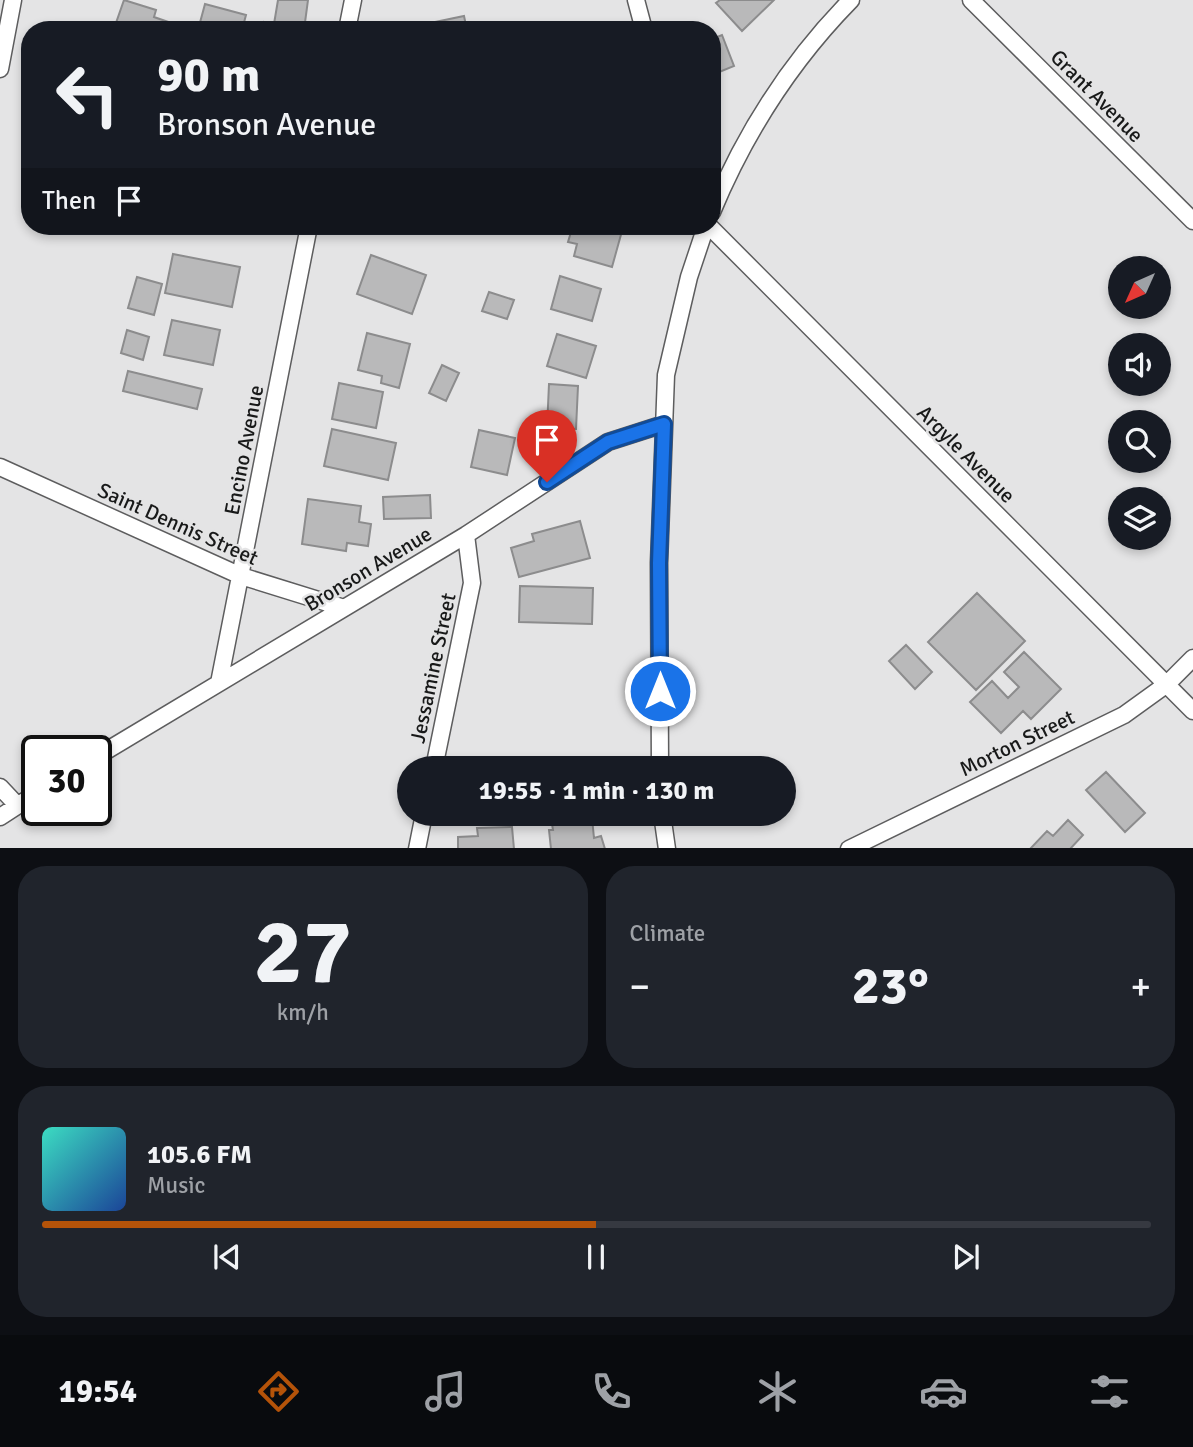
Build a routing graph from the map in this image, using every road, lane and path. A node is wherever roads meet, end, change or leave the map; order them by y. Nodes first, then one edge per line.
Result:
1 (13, 0) edge
2 (353, 0) edge
3 (636, 0) edge
4 (851, 0) edge
5 (971, 0) edge
6 (349, 21) edge
7 (642, 21) edge
8 (0, 69) edge
9 (721, 193) edge
10 (1193, 221) edge
11 (307, 235) edge
12 (705, 235) edge
13 (717, 235) edge
14 (664, 424) junction
15 (0, 467) edge
16 (466, 535) junction
17 (241, 576) junction
18 (344, 608) junction
19 (1193, 658) edge
20 (219, 682) junction
21 (1167, 684) junction
22 (1193, 711) edge
23 (112, 747) edge
24 (436, 756) edge
25 (660, 756) edge
26 (0, 787) edge
27 (21, 803) edge
28 (17, 805) junction
29 (0, 817) edge
30 (422, 826) edge
31 (664, 826) edge
32 (417, 848) edge
33 (667, 848) edge
34 (851, 848) edge

1 - 8 street
2 - 6 street
3 - 7 street
4 - 9 street
5 - 10 street, Grant Avenue
11 - 17 street, Encino Avenue
12 - 14 street
13 - 21 street, Argyle Avenue
14 - 16 street, Bronson Avenue
14 - 25 street
15 - 17 street, Saint Dennis Street
16 - 18 street, Bronson Avenue
16 - 24 street, Jessamine Street
17 - 18 street, Saint Dennis Street
17 - 20 street, Encino Avenue
18 - 20 street, Bronson Avenue
19 - 21 street, Morton Street
20 - 23 street, Bronson Avenue
21 - 22 street, Argyle Avenue
21 - 34 street, Morton Street
26 - 28 street
27 - 28 street
28 - 29 street
30 - 32 street
31 - 33 street

